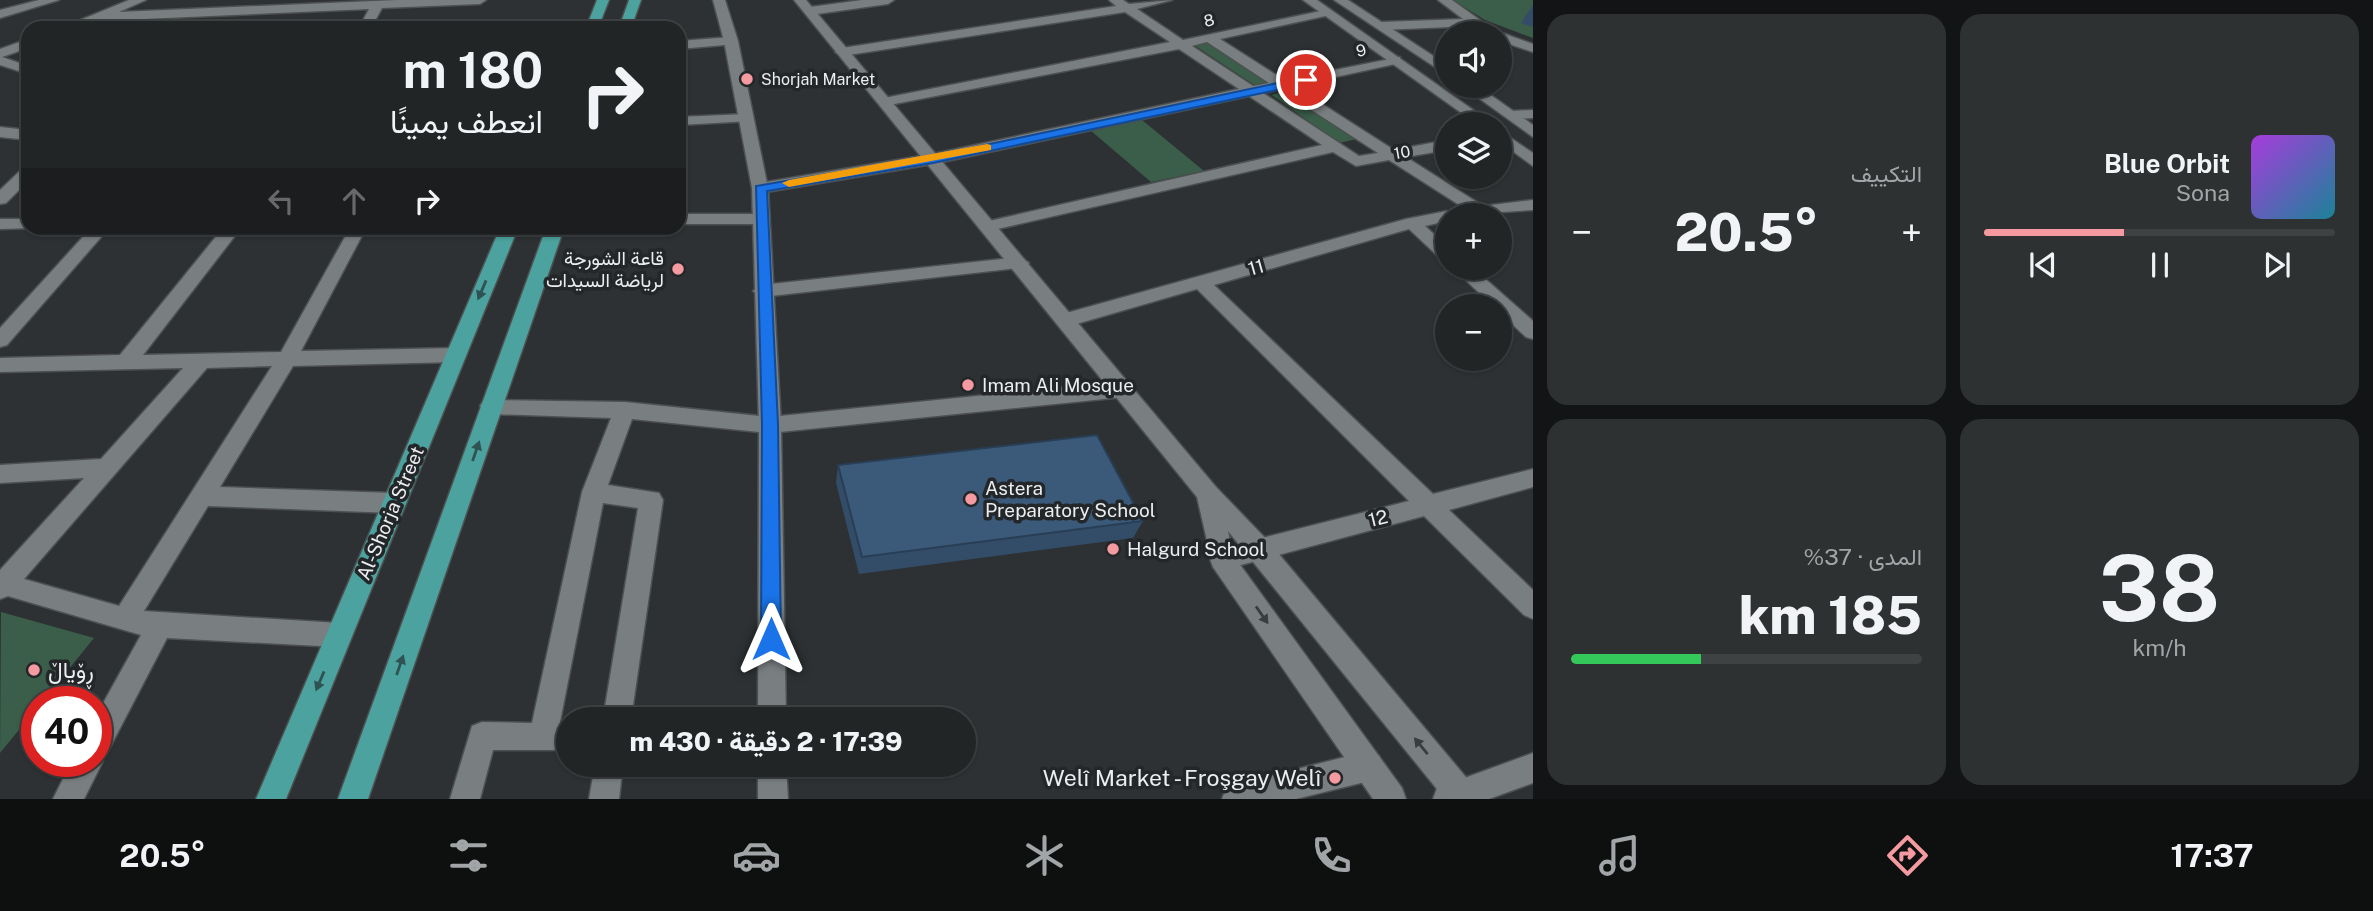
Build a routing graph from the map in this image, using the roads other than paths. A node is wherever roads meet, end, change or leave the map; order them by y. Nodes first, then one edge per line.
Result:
1 (53, 0) edge
2 (107, 0) edge
3 (140, 0) edge
4 (230, 0) edge
5 (480, 0) edge
6 (603, 0) edge
7 (635, 0) edge
8 (719, 0) edge
9 (888, 0) edge
10 (1084, 0) edge
11 (1166, 0) edge
12 (1309, 0) edge
13 (1340, 0) edge
14 (1444, 0) edge
15 (1121, 4) edge
16 (377, 5) junction
17 (805, 6) edge
18 (119, 8) junction
19 (218, 12) junction
20 (1326, 12) junction
21 (1102, 13) junction
22 (0, 14) edge
23 (95, 17) junction
24 (85, 21) edge
25 (207, 21) edge
26 (369, 21) edge
27 (595, 21) edge
28 (628, 21) edge
29 (1468, 21) edge
30 (1435, 24) edge
31 (1381, 26) junction
32 (1209, 38) junction
33 (731, 41) junction
34 (1512, 41) edge
35 (686, 44) edge
36 (1182, 44) junction
37 (21, 46) edge
38 (1533, 48) edge
39 (842, 52) junction
40 (0, 54) edge
41 (1395, 60) junction
42 (0, 61) edge
43 (1435, 63) edge
44 (21, 68) edge
45 (1284, 85) junction
46 (1253, 92) junction
47 (1486, 98) edge
48 (884, 102) junction
49 (1469, 112) edge
50 (1506, 112) edge
51 (1533, 114) edge
52 (1512, 115) edge
53 (1512, 116) edge
54 (747, 118) junction
55 (686, 121) edge
56 (0, 132) edge
57 (1533, 132) edge
58 (21, 134) edge
59 (1512, 144) edge
60 (1336, 147) junction
61 (1435, 147) edge
62 (1388, 155) junction
63 (933, 159) junction
64 (1533, 161) edge
65 (21, 179) edge
66 (760, 188) junction
67 (0, 199) edge
68 (1467, 203) edge
69 (1533, 205) edge
70 (1512, 207) edge
71 (1435, 218) edge
72 (686, 219) edge
73 (761, 219) junction
74 (1412, 223) junction
75 (0, 224) edge
76 (21, 224) edge
77 (989, 226) junction
78 (94, 235) edge
79 (227, 235) edge
80 (354, 235) edge
81 (506, 235) edge
82 (552, 235) edge
83 (1435, 244) edge
84 (1020, 263) junction
85 (1475, 280) edge
86 (1201, 283) junction
87 (762, 291) junction
88 (1066, 320) junction
89 (1533, 332) edge
90 (0, 340) edge
91 (456, 355) junction
92 (287, 359) junction
93 (201, 360) junction
94 (127, 362) junction
95 (0, 365) edge
96 (1124, 389) junction
97 (491, 406) junction
98 (625, 410) junction
99 (770, 425) junction
100 (110, 467) junction
101 (0, 474) edge
102 (1533, 478) edge
103 (594, 492) junction
104 (1209, 494) junction
105 (203, 496) junction
106 (394, 503) junction
107 (1429, 505) junction
108 (1259, 548) junction
109 (1222, 559) junction
110 (1, 585) edge
111 (1533, 607) edge
112 (125, 620) junction
113 (160, 626) junction
114 (339, 635) junction
115 (561, 707) edge
116 (619, 707) edge
117 (772, 707) edge
118 (112, 715) edge
119 (556, 737) edge
120 (1368, 766) junction
121 (1533, 768) edge
122 (80, 777) edge
123 (608, 777) edge
124 (772, 777) edge
125 (1458, 797) edge
126 (68, 799) edge
127 (271, 799) edge
128 (353, 799) edge
129 (465, 799) edge
130 (604, 799) edge
131 (773, 799) edge
132 (1237, 799) edge
133 (1391, 799) edge

1 - 22 street
2 - 18 street
3 - 18 street
4 - 19 street
5 - 16 street
6 - 27 main road
7 - 28 main road
8 - 33 street
9 - 17 street
10 - 21 street
11 - 15 street
12 - 20 street
13 - 31 street
14 - 29 street
15 - 21 street
15 - 36 street
16 - 19 street
16 - 26 street
17 - 39 street
18 - 23 street
19 - 23 street
19 - 25 street
20 - 32 street, 8
20 - 41 street
21 - 39 street
23 - 24 street
30 - 31 street
31 - 43 street
32 - 36 street, 8
32 - 45 street
33 - 35 street
33 - 54 street
34 - 38 street
36 - 46 street
36 - 48 street, 8
37 - 40 street
39 - 48 street
41 - 45 street, 9
41 - 49 street
42 - 44 street
45 - 46 street, 9
45 - 62 street
46 - 60 street
46 - 63 street, 9
47 - 50 street
48 - 63 street
51 - 52 street
53 - 57 street
54 - 55 street
54 - 66 street
56 - 58 street
59 - 64 street
60 - 62 street, 10
60 - 77 street
61 - 62 street, 10
62 - 68 street
63 - 66 street, 9
63 - 77 street
65 - 67 street
66 - 73 street
69 - 70 street
71 - 74 street, 11
72 - 73 street
73 - 87 street
74 - 83 street
74 - 86 street, 11
75 - 76 street
77 - 84 street
78 - 90 street
79 - 94 street
80 - 92 street
81 -> 91 main road, Al-Shorja Street
82 - 97 main road
84 - 87 street
84 - 88 street
85 - 89 street
86 - 88 street, 11
86 - 107 street
87 - 99 street
88 - 96 street
91 - 92 street
91 - 106 main road, Al-Shorja Street
92 - 93 street
92 - 105 street
93 - 94 street
93 - 100 street
94 - 95 street
96 - 99 street
96 - 104 street
97 - 98 street
128 -> 97 main road
98 - 99 street
98 - 103 street
99 - 117 street
100 - 101 street
100 - 110 street
102 - 107 street, 12
103 - 115 street
103 - 116 street
104 - 108 street
104 - 109 street
105 - 106 street
105 - 112 street
106 - 114 main road, Al-Shorja Street
107 - 108 street, 12
107 - 111 street
108 - 109 street, 12
125 -> 108 street
109 -> 120 street
110 - 112 street
112 - 113 street
113 - 114 street
113 - 118 street
114 -> 127 main road, Al-Shorja Street
119 - 129 street
120 - 132 street
120 - 133 street
121 - 125 street
122 - 126 street
123 - 130 street
124 - 131 street

